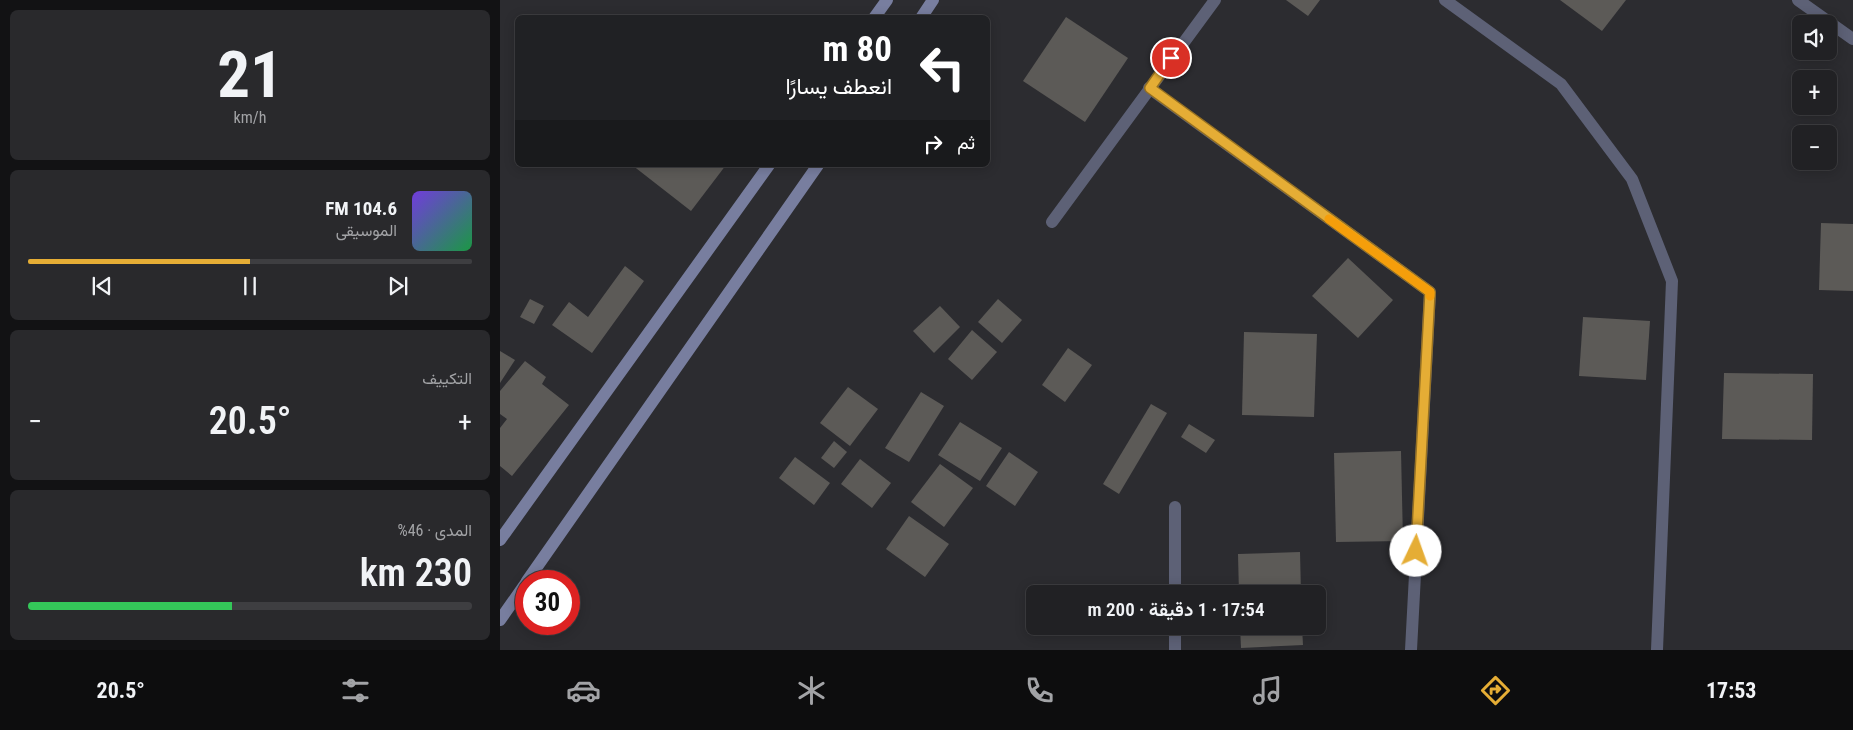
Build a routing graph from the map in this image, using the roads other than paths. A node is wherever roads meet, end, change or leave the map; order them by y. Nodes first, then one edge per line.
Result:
1 (887, 0) edge
2 (933, 0) edge
3 (1215, 0) edge
4 (1445, 0) edge
5 (1798, 0) edge
6 (876, 15) edge
7 (923, 15) edge
8 (1853, 39) edge
9 (1150, 88) junction
10 (768, 167) edge
11 (817, 167) edge
12 (1052, 222) dead end
13 (1175, 507) dead end
14 (500, 540) edge
15 (535, 570) edge
16 (1175, 585) edge
17 (515, 599) edge
18 (500, 620) edge
19 (1175, 635) edge
20 (1175, 650) edge
21 (1411, 650) edge
22 (1657, 650) edge

1 - 6 main road
2 - 7 main road
3 - 9 street
4 - 22 street
5 - 8 street
9 - 12 street
9 - 21 street
10 - 14 main road
11 - 15 main road
13 - 16 street
17 - 18 main road
19 - 20 street

